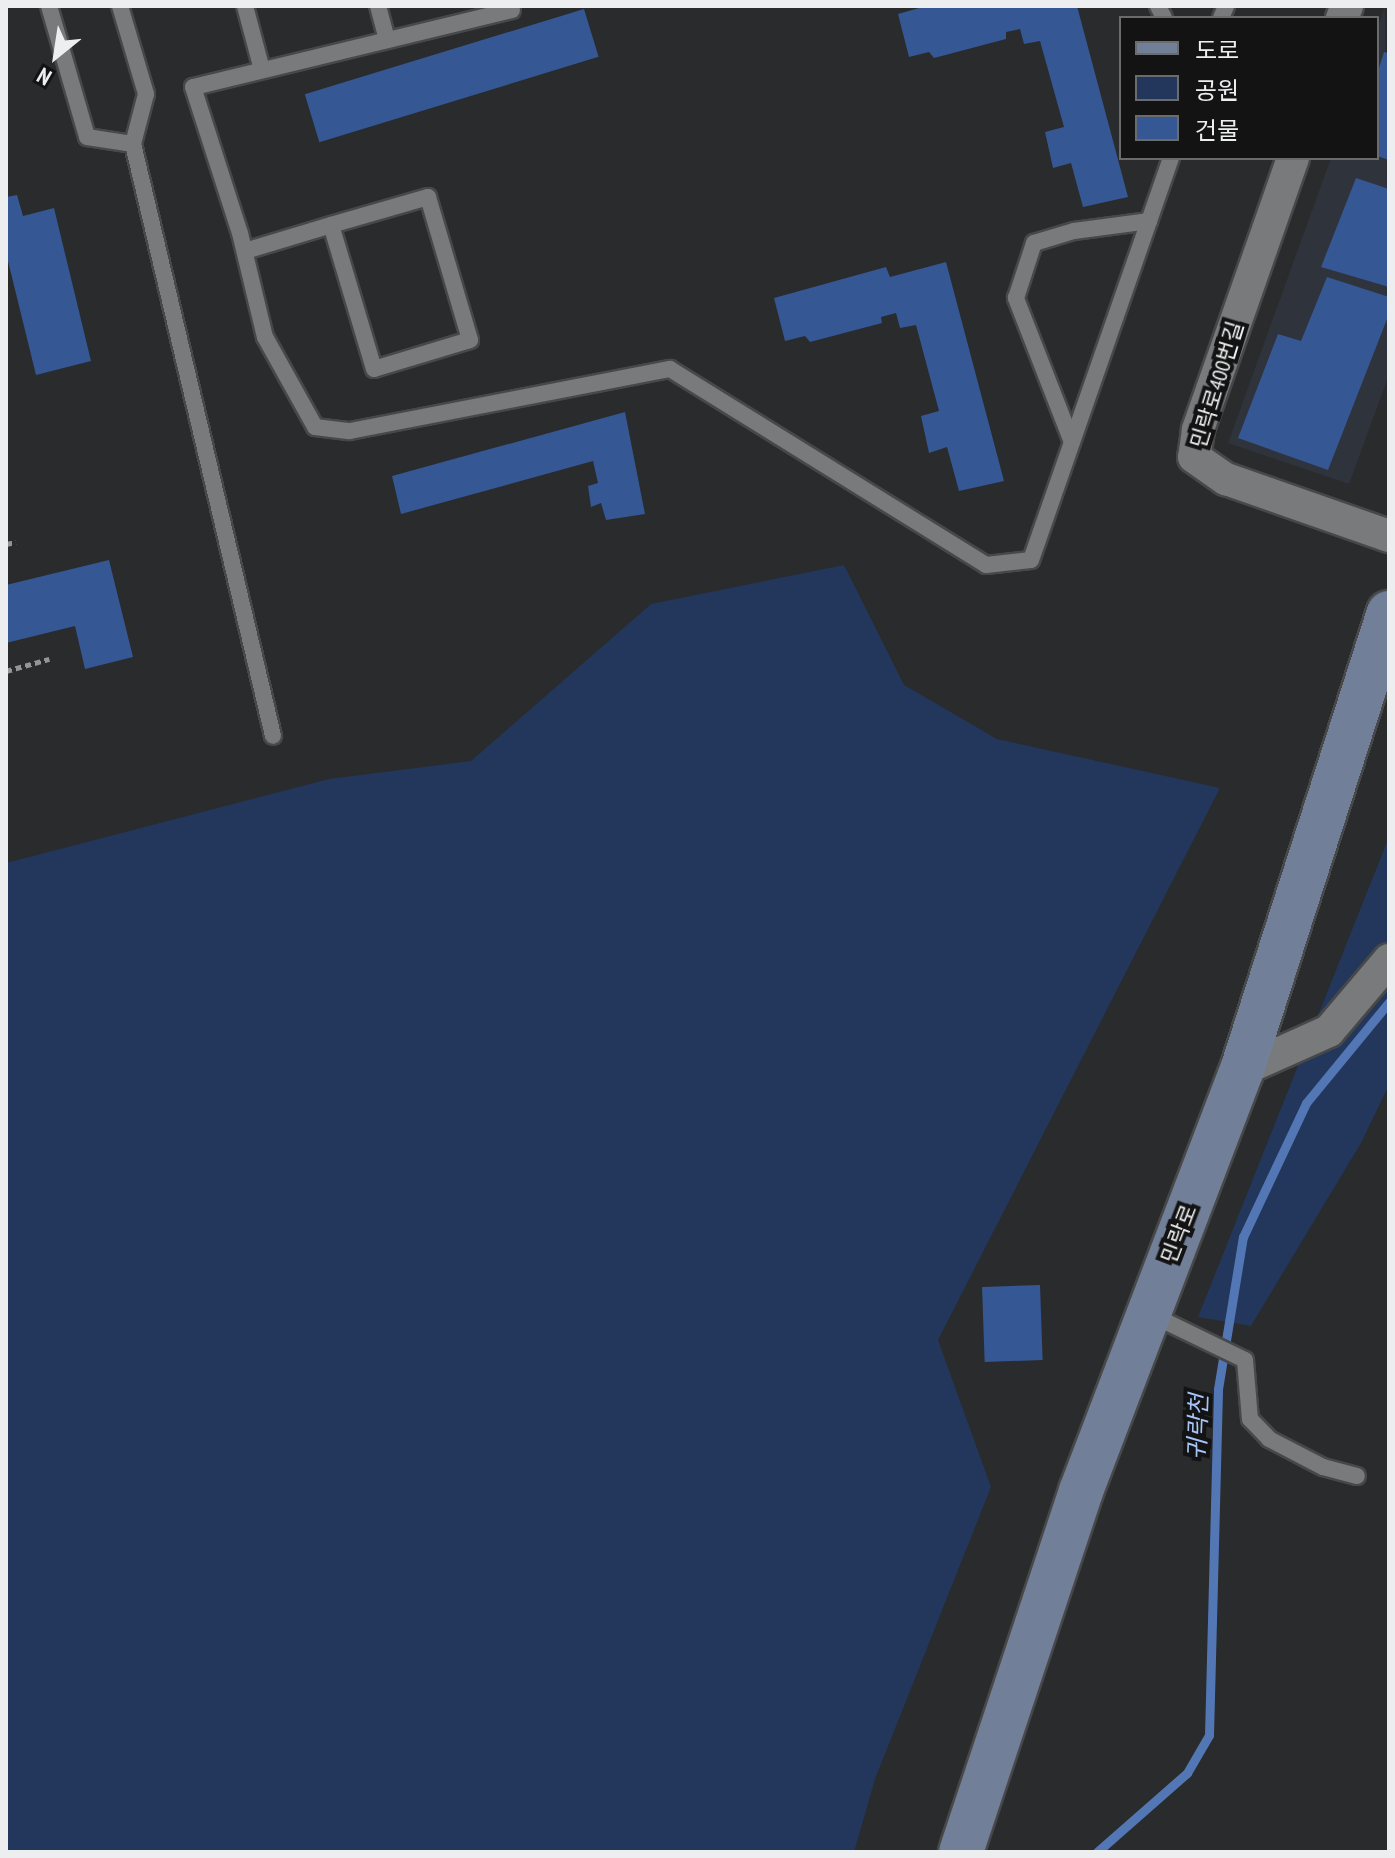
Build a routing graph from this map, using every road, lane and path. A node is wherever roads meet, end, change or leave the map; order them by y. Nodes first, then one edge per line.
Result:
1 (49, 6) edge
2 (120, 6) edge
3 (245, 6) edge
4 (378, 6) edge
5 (512, 10) dead end
6 (387, 40) junction
7 (262, 70) junction
8 (133, 144) junction
9 (1170, 160) edge
10 (1292, 160) edge
11 (1149, 221) junction
12 (331, 225) junction
13 (245, 251) junction
14 (1072, 442) junction
15 (1389, 536) edge
16 (16, 542) dead end
17 (6, 544) edge
18 (1389, 613) edge
19 (49, 659) dead end
20 (6, 671) edge
21 (273, 736) dead end
22 (1389, 960) edge
23 (1242, 1070) junction
24 (1149, 1313) junction
25 (1357, 1476) dead end
26 (961, 1852) edge

1 - 8 lane
2 - 8 lane
3 - 7 lane
4 - 6 lane
5 - 6 lane
6 - 7 lane
7 - 13 lane
8 - 21 lane
9 - 11 lane
10 - 15 street, 민락로400번길
11 - 14 lane
11 - 14 lane
12 - 12 lane
12 - 13 lane
13 - 14 lane
16 - 17 path
18 - 23 main road, 민락로
19 - 20 path
22 - 23 street
23 - 24 main road, 민락로
24 - 25 lane
24 - 26 main road, 민락로

